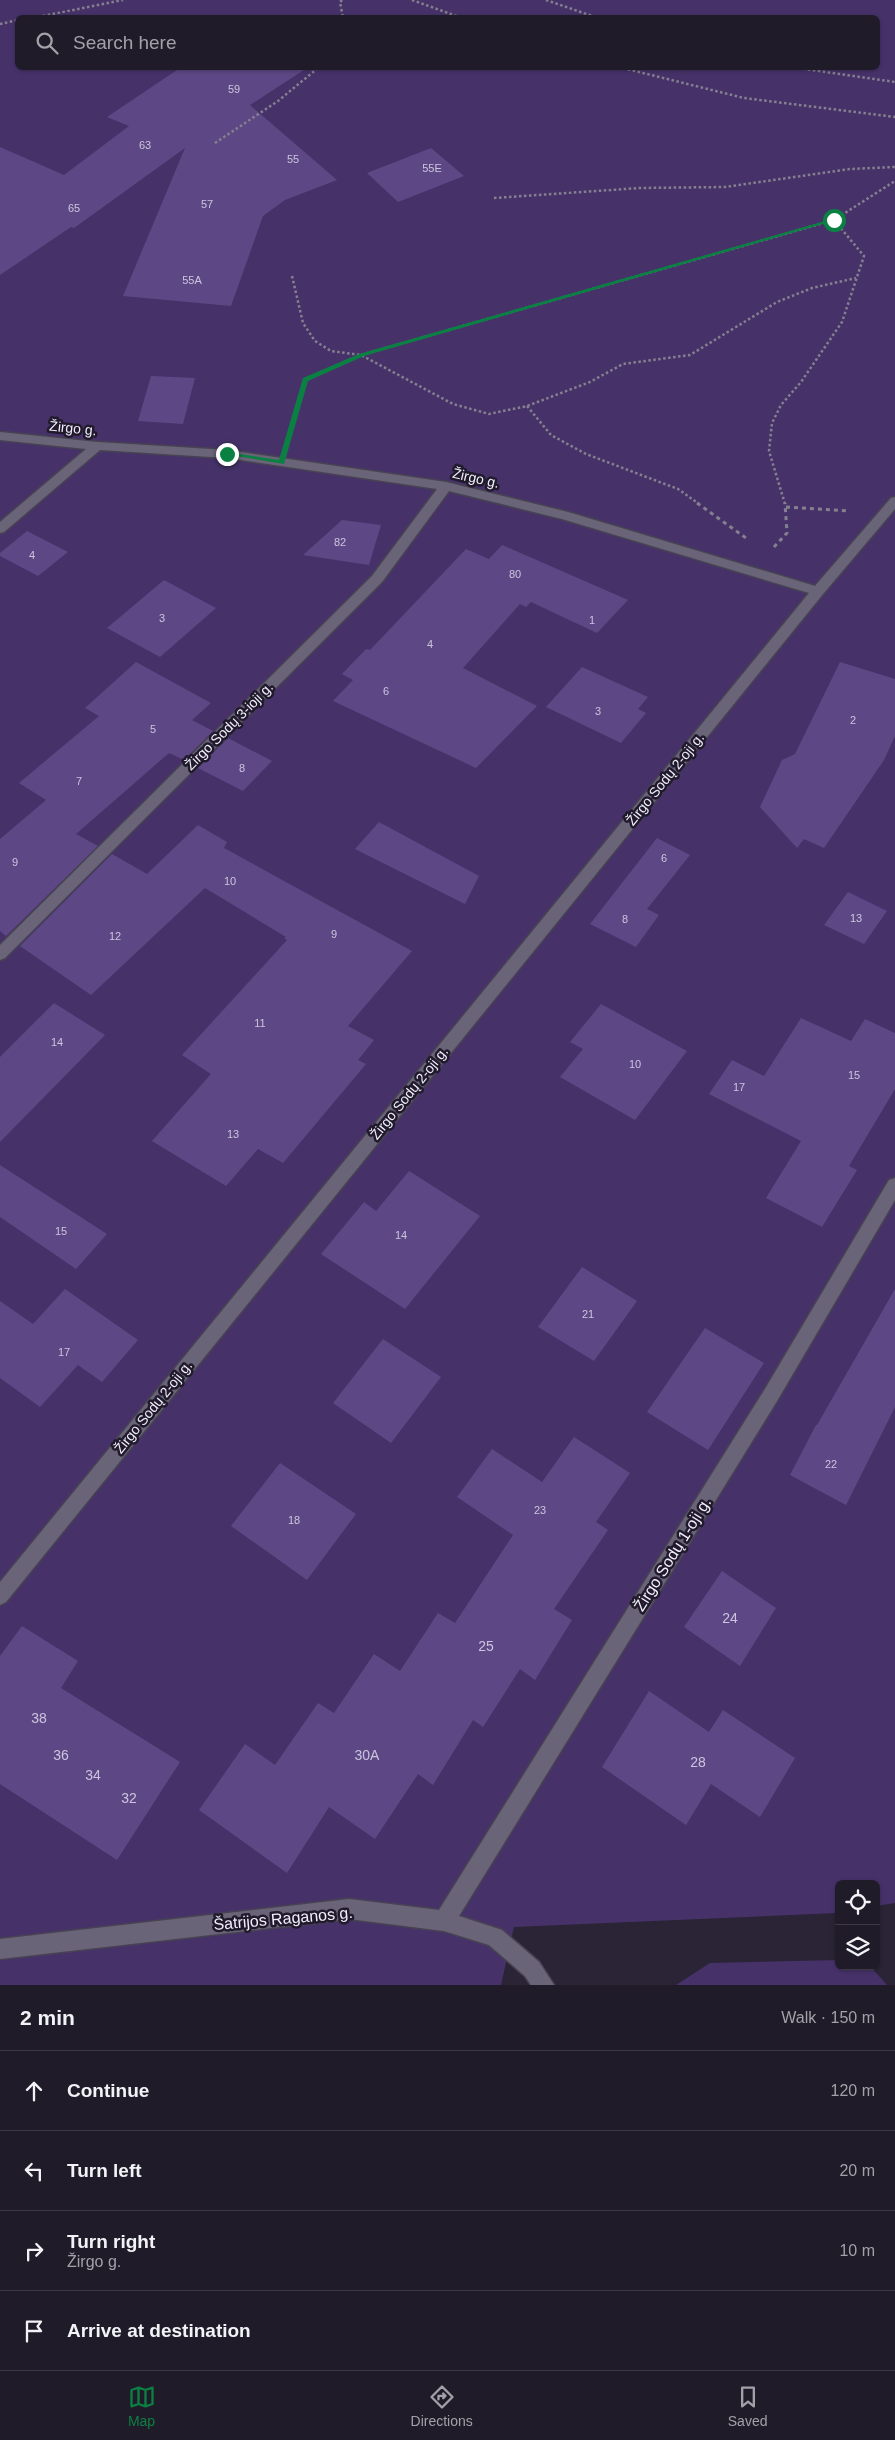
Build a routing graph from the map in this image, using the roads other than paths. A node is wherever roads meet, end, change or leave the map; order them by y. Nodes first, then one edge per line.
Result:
1 (0, 436) edge
2 (97, 446) junction
3 (446, 486) junction
4 (895, 501) edge
5 (0, 529) edge
6 (818, 591) junction
7 (0, 954) edge
8 (895, 1185) edge
9 (0, 1596) edge
10 (444, 1921) junction
11 (0, 1949) edge
12 (544, 1985) edge

1 - 2 street, Žirgo g.
2 - 3 street, Žirgo g.
2 - 5 street
3 - 6 street, Žirgo g.
3 - 7 street, Žirgo Sodų 3-ioji g.
4 - 6 street
6 - 9 street, Žirgo Sodų 2-oji g.
8 - 10 street, Žirgo Sodų 1-oji g.
10 - 11 street, Šatrijos Raganos g.
10 - 12 street, Šatrijos Raganos g.

